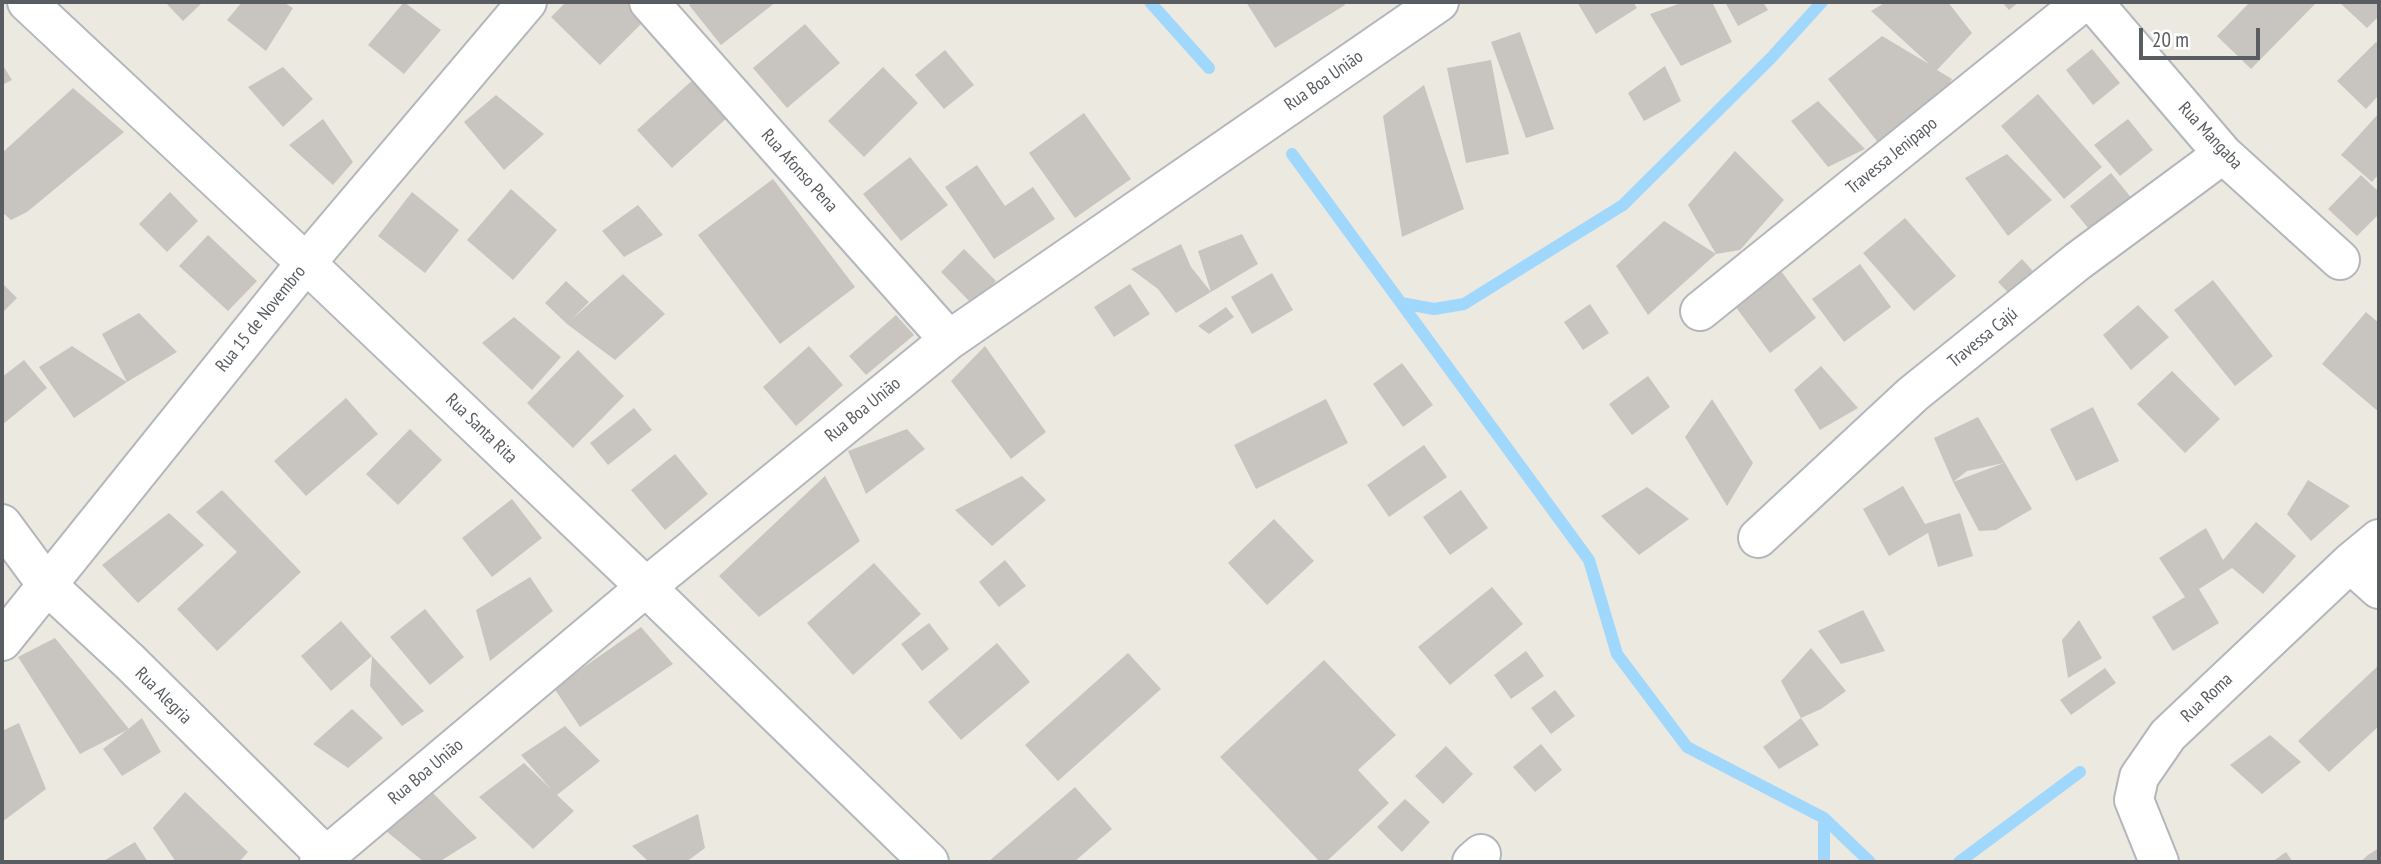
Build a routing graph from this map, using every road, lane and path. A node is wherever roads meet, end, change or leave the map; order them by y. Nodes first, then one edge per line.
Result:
1 (27, 2) edge
2 (527, 2) edge
3 (649, 2) edge
4 (1439, 2) edge
5 (2083, 2) edge
6 (2093, 2) edge
7 (2223, 154) junction
8 (2340, 260) dead end
9 (306, 263) junction
10 (1700, 311) dead end
11 (949, 340) junction
12 (2, 524) edge
13 (1758, 538) dead end
14 (2379, 539) edge
15 (2350, 563) junction
16 (47, 585) junction
17 (646, 587) junction
18 (2379, 589) edge
19 (2, 641) edge
20 (326, 860) edge
21 (929, 862) edge
22 (2159, 862) edge

1 - 9 street, Rua Santa Rita
2 - 9 street, Rua 15 de Novembro
3 - 11 street, Rua Afonso Pena
4 - 11 street, Rua Boa União
5 - 10 street, Travessa Jenipapo
6 - 7 street, Rua Mangaba
7 - 8 street, Rua Mangaba
7 - 13 street, Travessa Cajú
9 - 16 street, Rua 15 de Novembro
9 - 17 street, Rua Santa Rita
11 - 17 street, Rua Boa União
12 - 16 street, Rua Alegria
14 - 15 street, Rua Roma
15 - 18 street
15 - 22 street, Rua Roma
16 - 19 street, Rua 15 de Novembro
16 - 20 street, Rua Alegria
17 - 20 street, Rua Boa União
17 - 21 street, Rua Santa Rita

